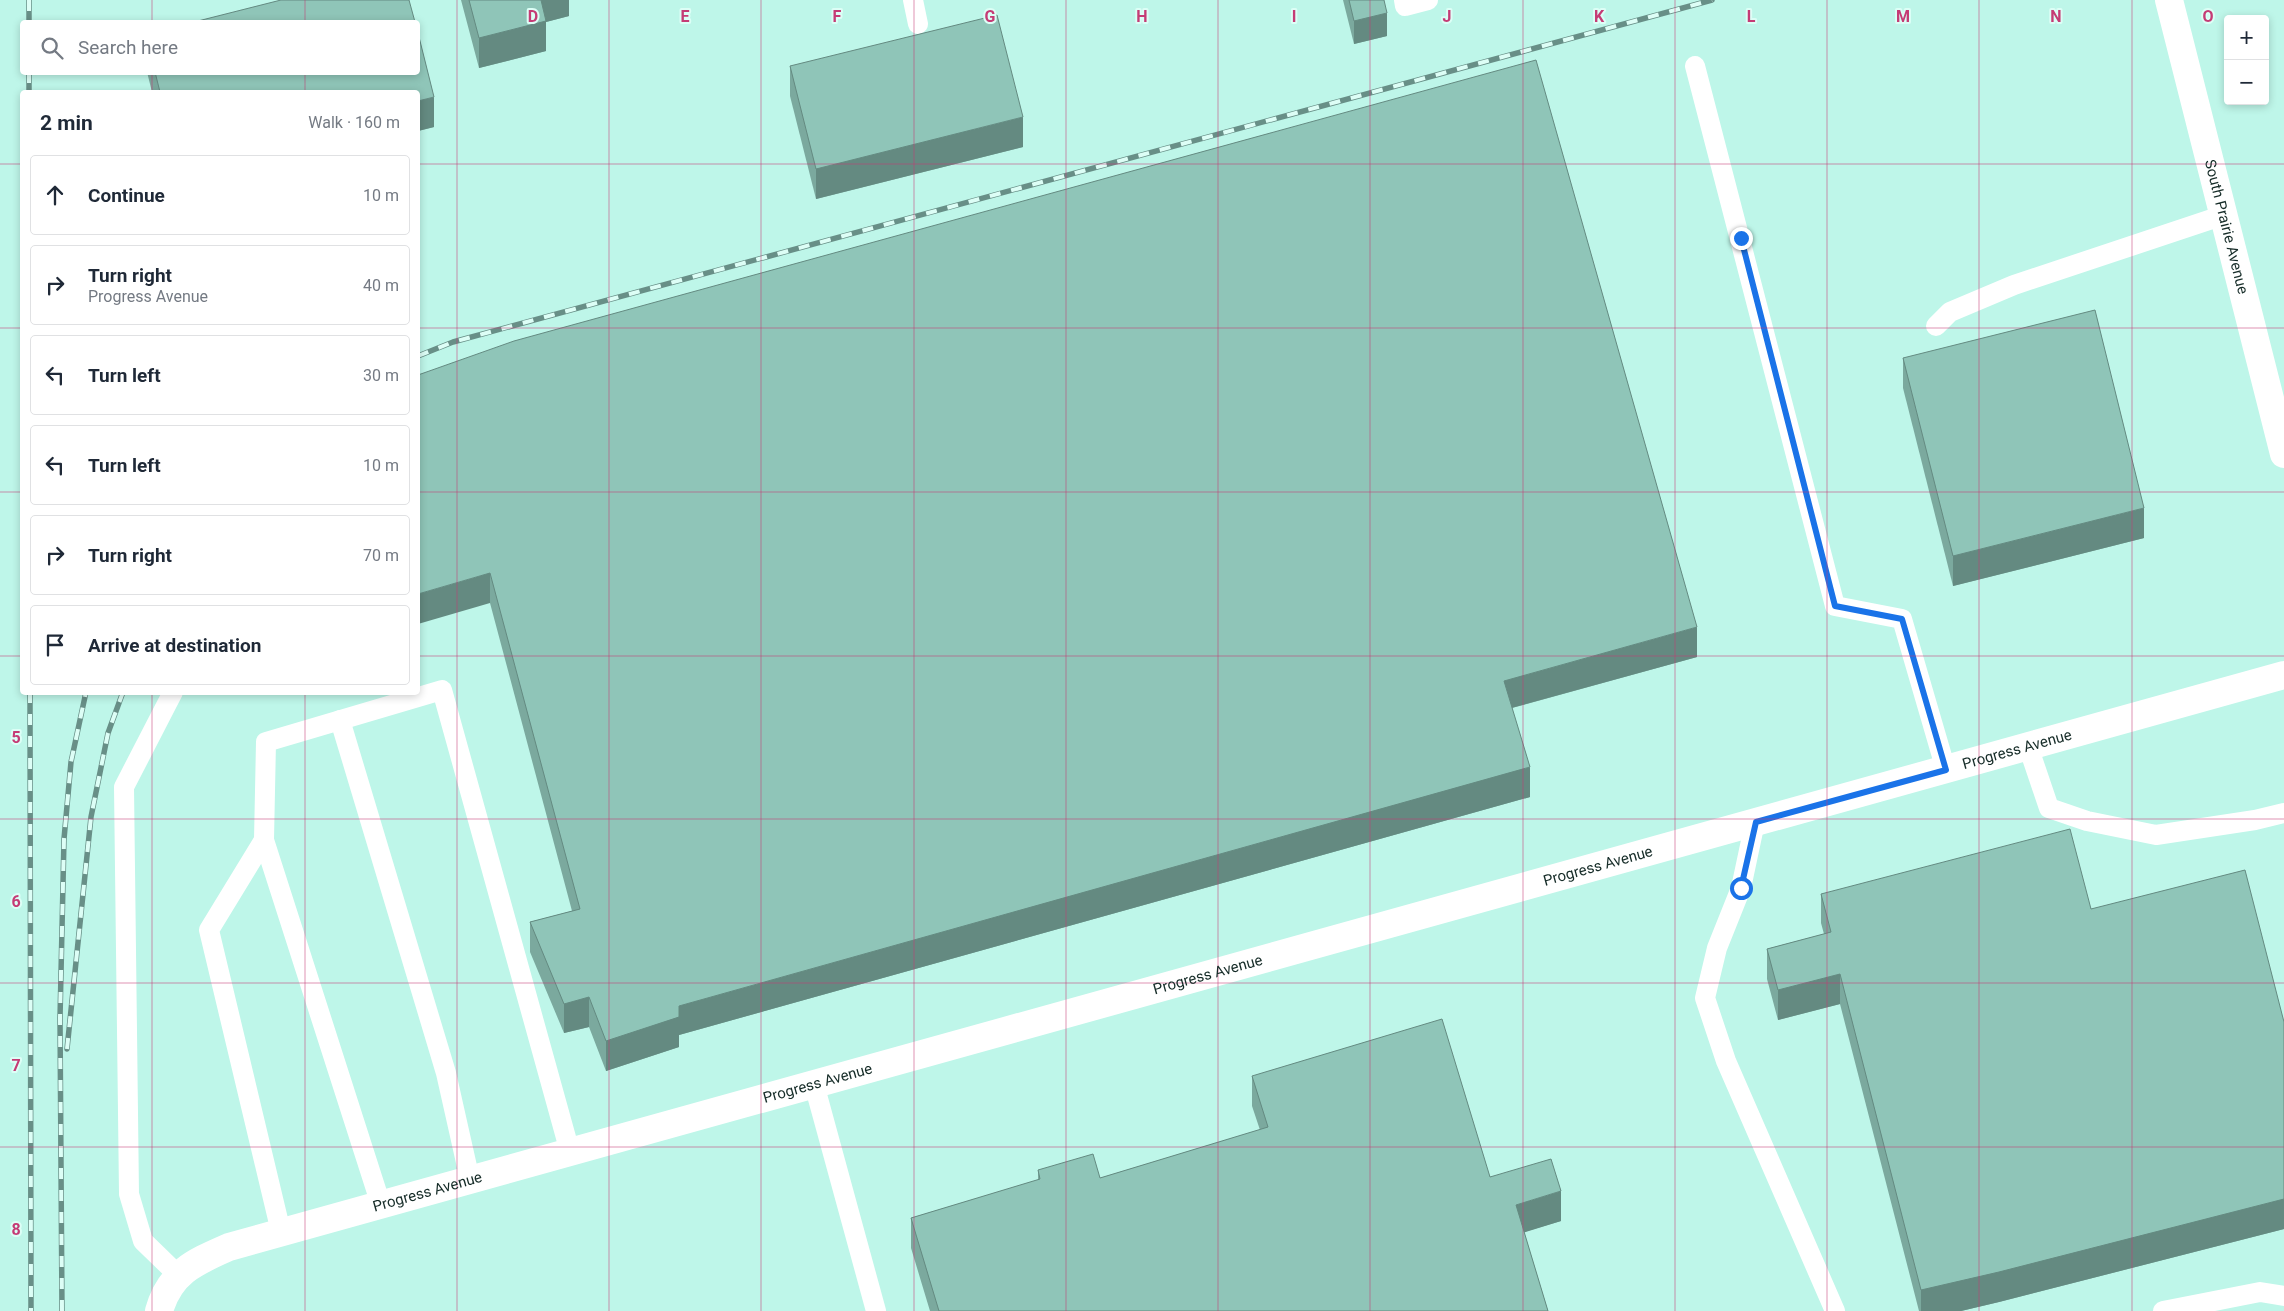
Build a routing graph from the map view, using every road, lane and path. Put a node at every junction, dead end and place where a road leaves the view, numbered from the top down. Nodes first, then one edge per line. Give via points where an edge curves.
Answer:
1 (913, 0) edge
2 (1404, 0) edge
3 (1428, 0) edge
4 (2170, 0) edge
5 (918, 24) dead end
6 (1695, 66) dead end
7 (2224, 216) junction
8 (1936, 326) dead end
9 (2284, 454) edge
10 (2284, 675) edge
11 (171, 695) edge
12 (340, 720) junction
13 (2028, 746) junction
14 (1946, 770) junction
15 (2284, 813) edge
16 (1756, 822) junction
17 (264, 840) junction
18 (814, 1084) junction
19 (570, 1152) junction
20 (470, 1180) junction
21 (380, 1205) junction
22 (281, 1232) junction
23 (178, 1275) junction
24 (2284, 1296) edge
25 (159, 1311) edge
26 (876, 1311) edge
27 (1835, 1311) edge
28 (2163, 1311) edge

1 - 5 lane
2 - 3 lane via 1406,6
4 - 7 street, South Prairie Avenue
6 - 14 lane via 1835,606 1902,619
7 - 8 lane via 2014,285 1950,312
7 - 9 street, South Prairie Avenue
10 - 13 street, Progress Avenue
11 - 23 lane via 124,787 129,1194 143,1241
12 - 17 lane via 266,742
12 - 19 lane via 442,690
12 - 20 lane via 446,1073
13 - 14 street, Progress Avenue
13 - 15 lane via 2049,808 2087,821 2156,835
14 - 16 street, Progress Avenue
16 - 18 street, Progress Avenue
16 - 27 lane via 1741,888 1717,948 1705,998 1726,1061
17 - 21 lane
17 - 22 lane via 209,930
18 - 19 street, Progress Avenue
18 - 26 lane
19 - 20 street, Progress Avenue
20 - 21 street, Progress Avenue
21 - 22 street, Progress Avenue
22 - 23 street, Progress Avenue via 229,1247 193,1263
23 - 25 street, Progress Avenue via 162,1298
24 - 28 lane via 2260,1292

